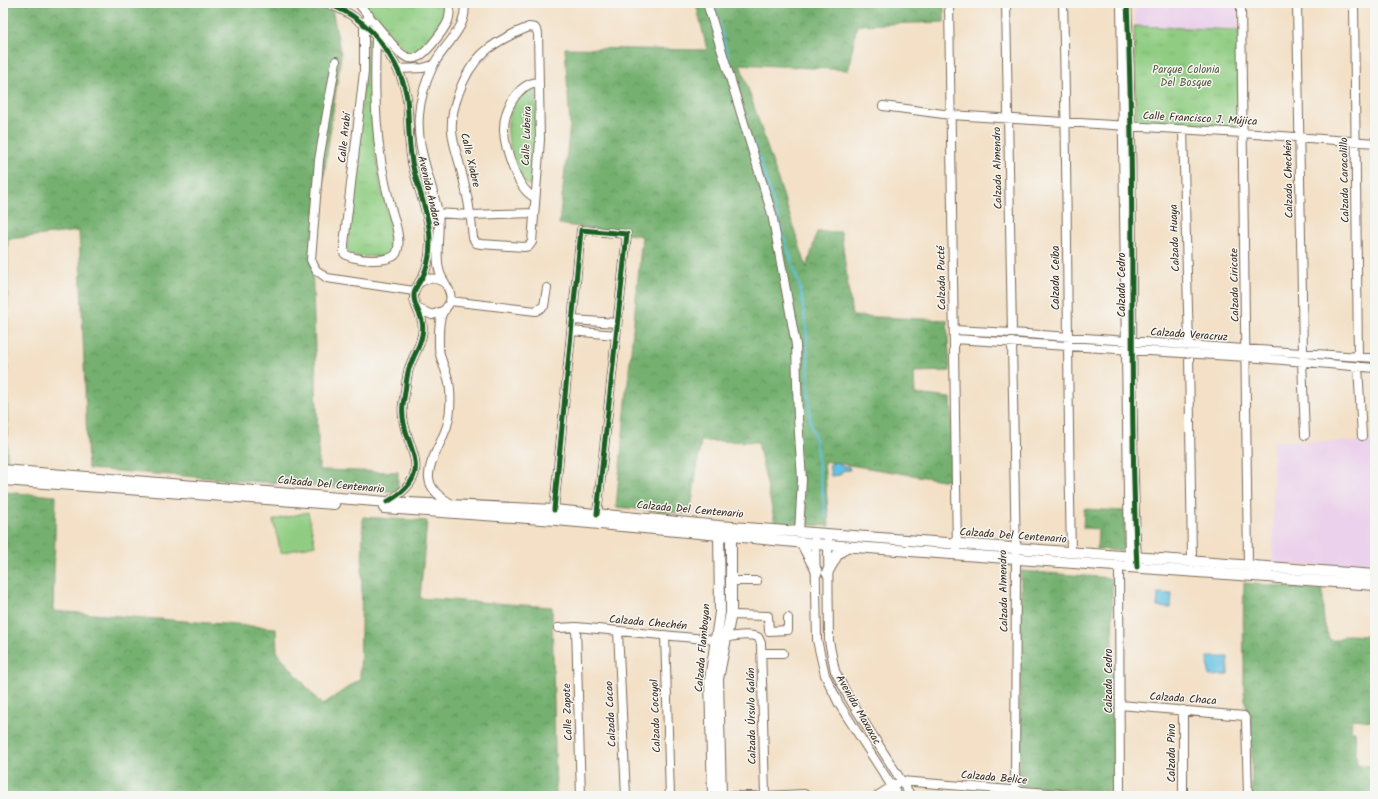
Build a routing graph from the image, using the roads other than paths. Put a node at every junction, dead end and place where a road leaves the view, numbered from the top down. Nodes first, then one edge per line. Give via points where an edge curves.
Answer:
1 (327, 3) edge
2 (358, 3) edge
3 (450, 3) edge
4 (464, 3) edge
5 (707, 3) edge
6 (949, 3) edge
7 (1006, 3) edge
8 (1063, 3) edge
9 (1121, 3) edge
10 (1127, 3) edge
11 (1241, 3) edge
12 (1297, 3) edge
13 (1354, 3) edge
14 (369, 15) junction
15 (364, 25) junction
16 (535, 28) joint
17 (376, 38) junction
18 (336, 61) dead end
19 (433, 65) junction
20 (398, 69) junction
21 (538, 82) junction
22 (883, 106) dead end
23 (951, 115) junction
24 (1008, 119) junction
25 (1066, 122) junction
26 (1123, 126) junction
27 (1132, 126) junction
28 (1183, 129) junction
29 (1242, 133) junction
30 (1299, 137) junction
31 (1356, 142) junction
32 (1375, 143) edge
33 (534, 197) junction
34 (426, 213) junction
35 (438, 213) junction
36 (533, 213) junction
37 (471, 215) junction
38 (476, 243) joint
39 (419, 283) junction
40 (445, 284) junction
41 (546, 288) dead end
42 (414, 291) junction
43 (450, 301) junction
44 (419, 309) junction
45 (445, 310) junction
46 (573, 320) junction
47 (617, 323) junction
48 (954, 330) junction
49 (571, 332) junction
50 (1012, 332) junction
51 (616, 335) junction
52 (954, 339) junction
53 (1067, 341) junction
54 (1012, 342) junction
55 (1129, 345) junction
56 (1189, 345) junction
57 (1189, 354) junction
58 (1247, 354) junction
59 (1358, 357) junction
60 (1303, 358) junction
61 (1375, 358) edge
62 (1358, 366) junction
63 (1375, 368) edge
64 (1306, 435) dead end
65 (1362, 436) dead end
66 (3, 470) edge
67 (3, 480) edge
68 (387, 502) junction
69 (368, 504) junction
70 (455, 505) junction
71 (554, 510) junction
72 (596, 514) junction
73 (719, 530) junction
74 (731, 531) junction
75 (799, 532) junction
76 (828, 534) junction
77 (815, 538) junction
78 (801, 542) junction
79 (828, 545) junction
80 (846, 546) junction
81 (957, 548) junction
82 (1071, 552) junction
83 (1015, 553) junction
84 (1130, 562) junction
85 (1192, 562) junction
86 (1248, 566) junction
87 (817, 572) junction
88 (827, 573) junction
89 (1375, 575) edge
90 (730, 580) junction
91 (758, 581) dead end
92 (1375, 585) edge
93 (730, 615) junction
94 (788, 618) dead end
95 (817, 620) junction
96 (829, 620) junction
97 (558, 628) dead end
98 (576, 628) junction
99 (618, 631) junction
100 (665, 635) junction
101 (728, 637) junction
102 (758, 637) joint
103 (716, 640) junction
104 (762, 653) junction
105 (783, 653) dead end
106 (1120, 705) junction
107 (1183, 710) junction
108 (902, 781) junction
109 (892, 787) junction
110 (1015, 791) junction
111 (581, 796) edge
112 (626, 796) edge
113 (670, 796) edge
114 (713, 796) edge
115 (720, 796) edge
116 (756, 796) edge
117 (765, 796) edge
118 (807, 796) edge
119 (877, 796) edge
120 (898, 796) edge
121 (911, 796) edge
122 (1085, 796) edge
123 (1120, 796) edge
124 (1183, 796) edge
125 (1248, 796) edge

1 - 15 street, Avenida Andara
2 - 14 street
3 - 14 street via 448,21 419,57 413,59 398,51
4 - 19 street, Avenida Andara via 462,24
5 - 75 street via 772,214 796,345 802,480
6 - 23 street, Calzada Pucté
7 - 24 street, Calzada Almendro
8 - 25 street, Calzada Ceiba
9 - 26 street, Calzada Cedro
10 - 27 street, Calzada Cedro
11 - 29 street, Calzada Ciricote
12 - 30 street, Calzada Chechén
13 - 31 street, Calzada Caracolillo
14 - 15 street
15 - 17 street, Avenida Andara
15 - 17 street, Calle Arabí via 364,72 344,253 351,257 387,260 393,258 397,252 398,239 384,183 375,122
16 - 21 street, Calle Lubeira via 538,33
16 - 37 street, Calle Xiabre via 529,27 507,35 496,43 471,65 462,82 455,105 452,130
17 - 20 street, Avenida Andara
18 - 42 street via 320,160 310,260 316,270 327,278
19 - 20 street
19 - 35 street, Avenida Andara via 426,82 419,116 425,167
20 - 34 street, Avenida Andara via 407,98 410,151
21 - 33 street, Calle Lubeira via 540,140
21 - 33 street via 523,88 516,96 506,116 504,131 518,179 527,194
22 - 23 street, Calle Francisco J. Mújica
23 - 24 street, Calle Francisco J. Mújica
23 - 48 street, Calzada Pucté
24 - 25 street, Calle Francisco J. Mújica
24 - 50 street, Calzada Almendro
25 - 26 street, Calle Francisco J. Mújica
25 - 53 street, Calzada Ceiba
26 - 27 street, Calle Francisco J. Mújica
26 - 55 street, Calzada Cedro
27 - 28 street, Calle Francisco J. Mújica
27 - 55 street, Calzada Cedro
28 - 29 street, Calle Francisco J. Mújica
28 - 56 street, Calzada Huaya
29 - 30 street, Calle Francisco J. Mújica
29 - 58 street, Calzada Ciricote
30 - 31 street, Calle Francisco J. Mújica
30 - 60 street, Calzada Chechén
31 - 32 street, Calle Francisco J. Mújica
31 - 59 street, Calzada Caracolillo
33 - 36 street, Calle Lubeira
34 - 35 street
34 - 39 street, Avenida Andara via 430,240 429,256
35 - 37 street
35 - 40 street, Avenida Andara via 440,273
36 - 37 street
36 - 38 street, Calle Lubeira via 532,242 529,246
37 - 38 street, Calle Xiabre via 473,238
39 - 40 street via 432,278
39 - 42 street, Avenida Andara
40 - 43 street, Avenida Andara via 449,290
41 - 43 street via 544,306 536,310
42 - 44 street via 415,303
43 - 45 street
44 - 45 street via 432,315
44 - 68 street via 424,323 422,336 408,371 403,407 415,462 413,479 400,495
45 - 70 street via 439,330 439,349 450,389 450,408 445,431 430,464 429,476 437,494
46 - 47 street
46 - 47 street via 581,230 627,234
46 - 49 street
47 - 51 street
48 - 50 street, Calzada Veracruz
48 - 52 street, Calzada Pucté
49 - 51 street
49 - 71 street
50 - 53 street, Calzada Veracruz
51 - 72 street
52 - 54 street, Calzada Veracruz
52 - 81 street, Calzada Pucté
53 - 54 street, Calzada Veracruz
53 - 55 street, Calzada Veracruz
53 - 82 street, Calzada Ceiba
54 - 83 street, Calzada Almendro
55 - 56 street, Calzada Veracruz
55 - 57 street, Calzada Veracruz
55 - 84 street, Calzada Cedro
56 - 58 street, Calzada Veracruz
57 - 58 street, Calzada Veracruz
57 - 85 street
58 - 60 street, Calzada Veracruz
58 - 86 street, Calzada Ciricote
59 - 60 street, Calzada Veracruz
59 - 61 street, Calzada Veracruz
60 - 62 street, Calzada Veracruz
60 - 64 street, Calzada Chechén
62 - 63 street, Calzada Veracruz
62 - 65 street
66 - 69 main road, Calzada Del Centenario
67 - 69 main road, Calzada Del Centenario
68 - 69 main road, Calzada Del Centenario
68 - 70 main road, Calzada Del Centenario
69 - 73 main road, Calzada Del Centenario via 556,520
70 - 71 main road, Calzada Del Centenario
71 - 72 main road, Calzada Del Centenario
72 - 73 main road, Calzada Del Centenario
73 - 74 main road, Calzada Del Centenario
73 - 103 main road, Calzada Flamboyan via 720,612
74 - 75 main road, Calzada Del Centenario
74 - 78 main road, Calzada Del Centenario
74 - 90 main road, Calzada Flamboyan
75 - 77 main road, Calzada Del Centenario
76 - 77 main road, Calzada Del Centenario
76 - 79 street, Avenida Maxuxac
76 - 81 main road, Calzada Del Centenario
77 - 78 main road, Calzada Del Centenario
77 - 79 main road, Calzada Del Centenario
77 - 87 street, Avenida Maxuxac
78 - 87 main road
79 - 80 main road, Calzada Del Centenario
79 - 88 street, Avenida Maxuxac
80 - 81 main road, Calzada Del Centenario
80 - 88 main road via 837,555
81 - 83 main road, Calzada Del Centenario
82 - 83 main road, Calzada Del Centenario
82 - 84 main road, Calzada Del Centenario
83 - 84 main road, Calzada Del Centenario
83 - 110 street, Calzada Almendro
84 - 85 main road, Calzada Del Centenario
84 - 92 main road, Calzada Del Centenario
84 - 106 street, Calzada Cedro
85 - 86 main road, Calzada Del Centenario
86 - 89 main road, Calzada Del Centenario
87 - 95 street, Avenida Maxuxac
88 - 96 street, Avenida Maxuxac
90 - 91 street
90 - 93 main road, Calzada Flamboyan
93 - 94 street via 768,616 768,631 788,630
93 - 101 main road, Calzada Flamboyan
95 - 96 street
95 - 109 street, Avenida Maxuxac via 820,659 827,680 839,704
96 - 108 street, Avenida Maxuxac via 831,657 842,685
97 - 98 street, Calzada Chechén
98 - 99 street, Calzada Chechén
98 - 111 street, Calle Zapote
99 - 100 street, Calzada Chechén
99 - 112 street, Calzada Cacao
100 - 103 street, Calzada Chechén
100 - 113 street, Calzada Cocoyol
101 - 102 street, Calzada Chechén
101 - 103 street, Calzada Chechén
101 - 115 main road, Calzada Flamboyan via 718,679
102 - 104 street, Calzada Úrsulo Galán via 762,643
103 - 114 main road, Calzada Flamboyan via 710,680
104 - 105 street
104 - 117 street, Calzada Úrsulo Galán
106 - 107 street, Calzada Chaca
106 - 123 street, Calzada Cedro
107 - 124 street, Calzada Pino
107 - 125 street, Calzada Chaca via 1244,716
108 - 109 street
108 - 110 street, Calzada Belice
108 - 121 street, Avenida Maxuxac
109 - 119 street
109 - 120 street, Avenida Maxuxac
110 - 122 street, Calzada Belice
115 - 116 street
117 - 118 street

